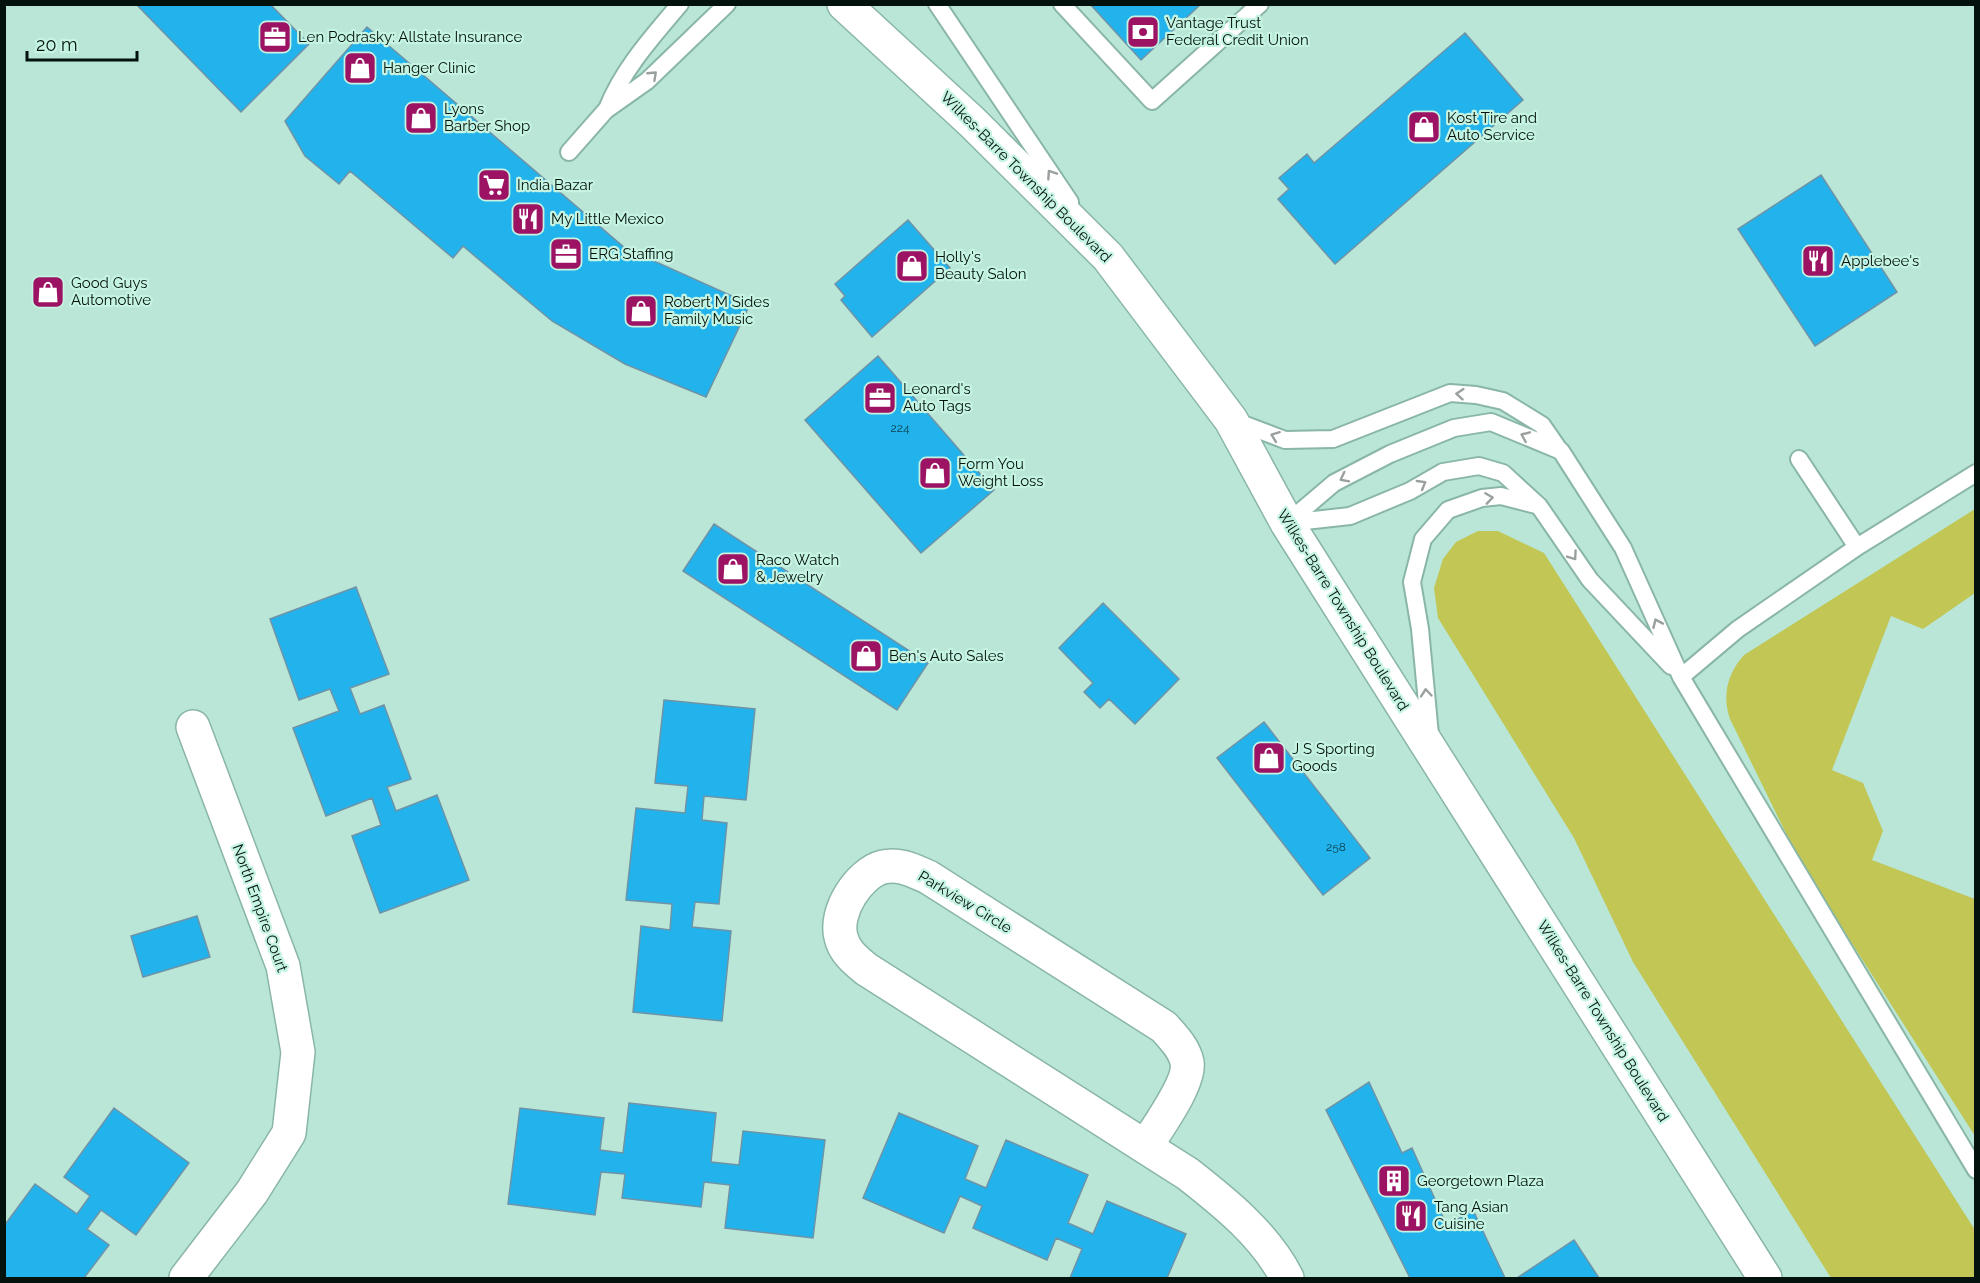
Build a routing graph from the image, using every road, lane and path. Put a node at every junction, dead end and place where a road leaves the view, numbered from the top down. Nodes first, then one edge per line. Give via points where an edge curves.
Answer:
1 (680, 4) edge
2 (727, 4) edge
3 (844, 4) edge
4 (936, 4) edge
5 (1062, 4) edge
6 (1260, 4) edge
7 (606, 110) junction
8 (569, 152) dead end
9 (1108, 257) junction
10 (1231, 420) junction
11 (1561, 451) junction
12 (1799, 459) dead end
13 (1976, 473) edge
14 (1539, 506) junction
15 (1287, 523) junction
16 (1857, 547) junction
17 (1681, 677) junction
18 (193, 727) dead end
19 (1431, 751) junction
20 (1146, 1146) junction
21 (1976, 1170) edge
22 (186, 1278) edge
23 (1287, 1278) edge
24 (1765, 1278) edge

1 - 7 lane via 640,51
7 -> 2 lane via 646,81
3 - 9 street, Wilkes-Barre Township Boulevard via 972,122
9 -> 4 lane
5 - 6 lane via 1152,101
7 - 8 lane
9 - 10 street, Wilkes-Barre Township Boulevard
11 -> 10 lane via 1542,425 1503,401 1467,394 1449,393 1333,439 1286,440
10 - 15 street, Wilkes-Barre Township Boulevard
11 -> 15 lane via 1491,422 1454,428 1389,454 1334,483
17 -> 11 lane via 1623,548
12 - 16 lane
13 - 16 lane
15 -> 14 lane via 1350,516 1410,491 1443,472 1479,466 1503,473
14 -> 17 lane via 1590,580
19 -> 14 lane via 1412,582 1423,539 1448,510 1482,498 1501,496
15 - 19 street, Wilkes-Barre Township Boulevard
16 - 17 lane via 1738,629
17 - 21 lane
18 - 22 street, North Empire Court via 283,966 298,1052 289,1133 252,1191
19 - 24 street, Wilkes-Barre Township Boulevard
20 - 20 street, Parkview Circle via 850,955 840,936 841,913 864,877 884,867 905,867 928,877 1164,1027 1180,1046 1188,1064 1181,1089
20 - 23 street, Parkview Circle via 1227,1204 1257,1235

